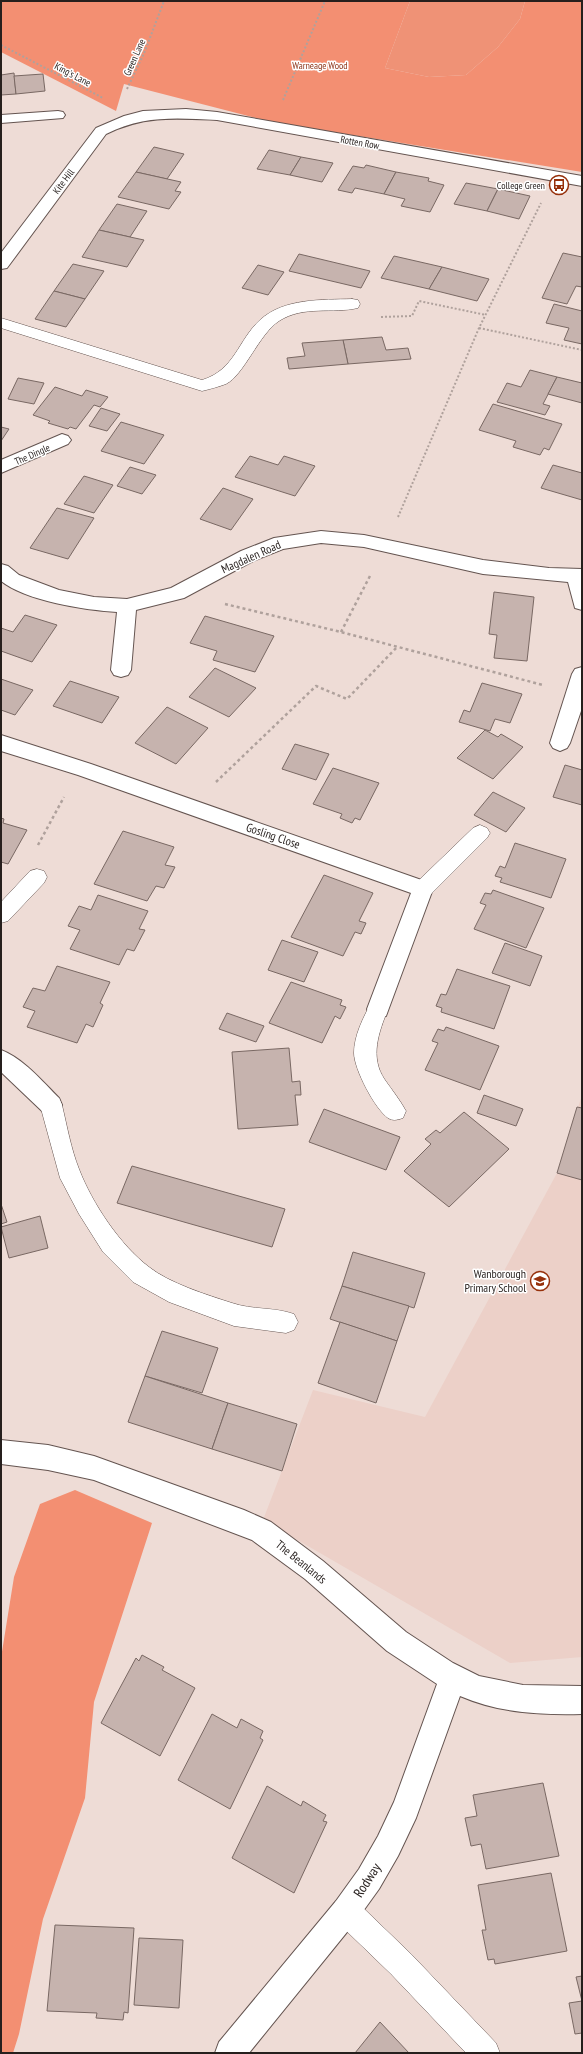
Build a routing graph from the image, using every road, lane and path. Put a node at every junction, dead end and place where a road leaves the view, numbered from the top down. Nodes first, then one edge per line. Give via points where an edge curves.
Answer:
1 (164, 1) edge
2 (325, 1) edge
3 (1, 45) edge
4 (58, 115) dead end
5 (138, 116) junction
6 (1, 120) edge
7 (272, 126) junction
8 (554, 176) junction
9 (582, 181) edge
10 (1, 237) edge
11 (17, 241) junction
12 (1, 264) edge
13 (352, 304) joint
14 (486, 314) junction
15 (1, 323) edge
16 (479, 328) junction
17 (582, 350) edge
18 (62, 440) dead end
19 (1, 467) edge
20 (386, 546) junction
21 (1, 572) edge
22 (579, 577) edge
23 (177, 593) junction
24 (582, 603) edge
25 (127, 606) junction
26 (341, 632) junction
27 (398, 646) junction
28 (121, 670) dead end
29 (582, 674) edge
30 (577, 694) junction
31 (1, 743) edge
32 (560, 743) dead end
33 (84, 769) junction
34 (211, 787) dead end
35 (480, 834) dead end
36 (37, 877) joint
37 (423, 889) junction
38 (1, 915) edge
39 (378, 1009) joint
40 (1, 1060) edge
41 (51, 1105) joint
42 (395, 1111) dead end
43 (286, 1322) dead end
44 (1, 1452) edge
45 (453, 1678) junction
46 (582, 1700) edge
47 (346, 1911) junction
48 (230, 2053) edge
49 (486, 2053) edge

1 - 5 path, Green Lane via 126,92 127,103
2 - 7 path
3 - 5 path, King's Lane
4 - 6 street
5 - 7 street, Rotten Row via 217,116
5 - 11 street, Kite Hill via 115,123 101,131
7 - 8 street, Rotten Row
8 - 9 street, Rotten Row
8 - 14 path
10 - 11 street
11 - 12 street, Kite Hill
13 - 14 path via 368,317 412,316 419,301
13 - 15 lane via 301,308 272,318 229,373 221,380 202,386
14 - 16 path
16 - 17 path
16 - 20 path
18 - 19 street, The Dingle
20 - 22 street, Magdalen Road via 483,567
20 - 23 street, Magdalen Road via 320,537 280,543 247,556
20 - 26 path
21 - 25 street, Magdalen Road via 35,590 59,597 94,604
22 - 24 street
23 - 25 street, Magdalen Road
23 - 26 path
25 - 28 street
26 - 27 path
27 - 30 path
27 - 34 path via 347,699 316,686
29 - 30 street
30 - 32 street
31 - 33 street, Gosling Close
33 - 36 path via 66,792 36,849 34,860
33 - 37 street, Gosling Close
35 - 37 lane
36 - 38 lane
37 - 39 street
39 - 42 lane via 367,1032 364,1055 367,1072
40 - 41 street
41 - 43 lane via 68,1171 111,1245 141,1275 176,1294 234,1315
44 - 45 street, The Beanlands via 59,1459 96,1468 250,1525 301,1560 397,1643
45 - 46 street, The Beanlands via 487,1693 526,1699
45 - 47 street, Rodway via 406,1808 377,1866
47 - 48 street, Rodway
47 - 49 lane

